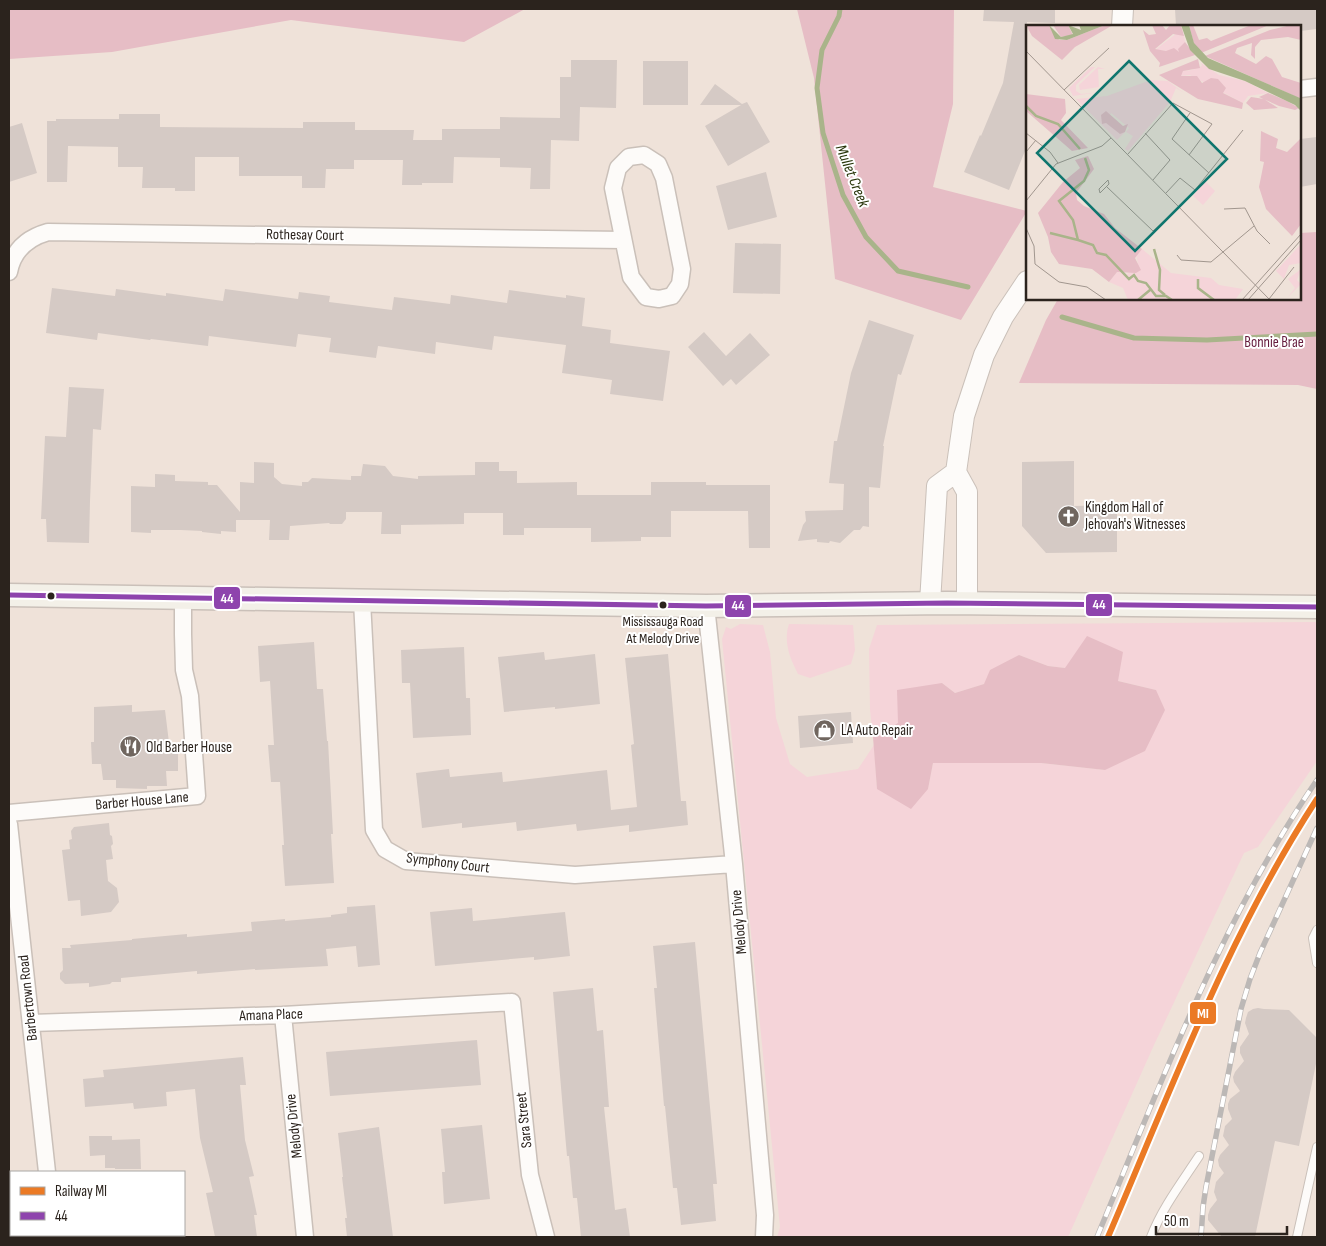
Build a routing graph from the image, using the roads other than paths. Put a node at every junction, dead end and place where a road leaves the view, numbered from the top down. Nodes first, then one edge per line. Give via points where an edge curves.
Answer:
1 (1123, 9) edge
2 (1122, 25) edge
3 (1317, 87) edge
4 (1301, 89) edge
5 (623, 240) junction
6 (9, 272) edge
7 (1026, 283) edge
8 (956, 472) junction
9 (9, 595) edge
10 (183, 598) junction
11 (362, 601) junction
12 (930, 603) junction
13 (967, 603) junction
14 (706, 606) junction
15 (1317, 607) edge
16 (9, 813) edge
17 (9, 824) edge
18 (734, 864) junction
19 (1317, 930) edge
20 (1317, 963) edge
21 (512, 1002) joint
22 (283, 1015) junction
23 (31, 1023) junction
24 (1317, 1147) edge
25 (1199, 1156) dead end
26 (47, 1171) edge
27 (305, 1237) edge
28 (546, 1237) edge
29 (764, 1237) edge
30 (1150, 1237) edge
31 (1297, 1237) edge

1 - 2 street
3 - 4 street
5 - 5 street via 631,277 646,297 672,296 680,284 682,269 664,178 658,164 644,155 629,157 618,168 613,188
5 - 6 street, Rothesay Court via 48,232 24,243 13,257
7 - 8 street via 984,355 964,416
8 - 12 street via 937,486
8 - 13 street via 967,492
9 - 10 main road
10 - 11 main road
10 - 16 street, Barber House Lane via 184,670 190,696 197,796
11 - 14 main road
11 - 18 street, Symphony Court via 374,830 385,849 406,861 575,875
12 - 13 main road
12 - 14 main road
13 - 15 main road
14 - 18 street, Melody Drive
17 - 23 street, Barbertown Road
18 - 29 street, Melody Drive via 765,1215
19 - 20 lane via 1313,938
21 - 22 street, Amana Place
21 - 28 street, Sara Street via 530,1176
22 - 23 street, Amana Place
22 - 27 street, Melody Drive
23 - 26 street, Barbertown Road
24 - 31 lane
25 - 30 lane

